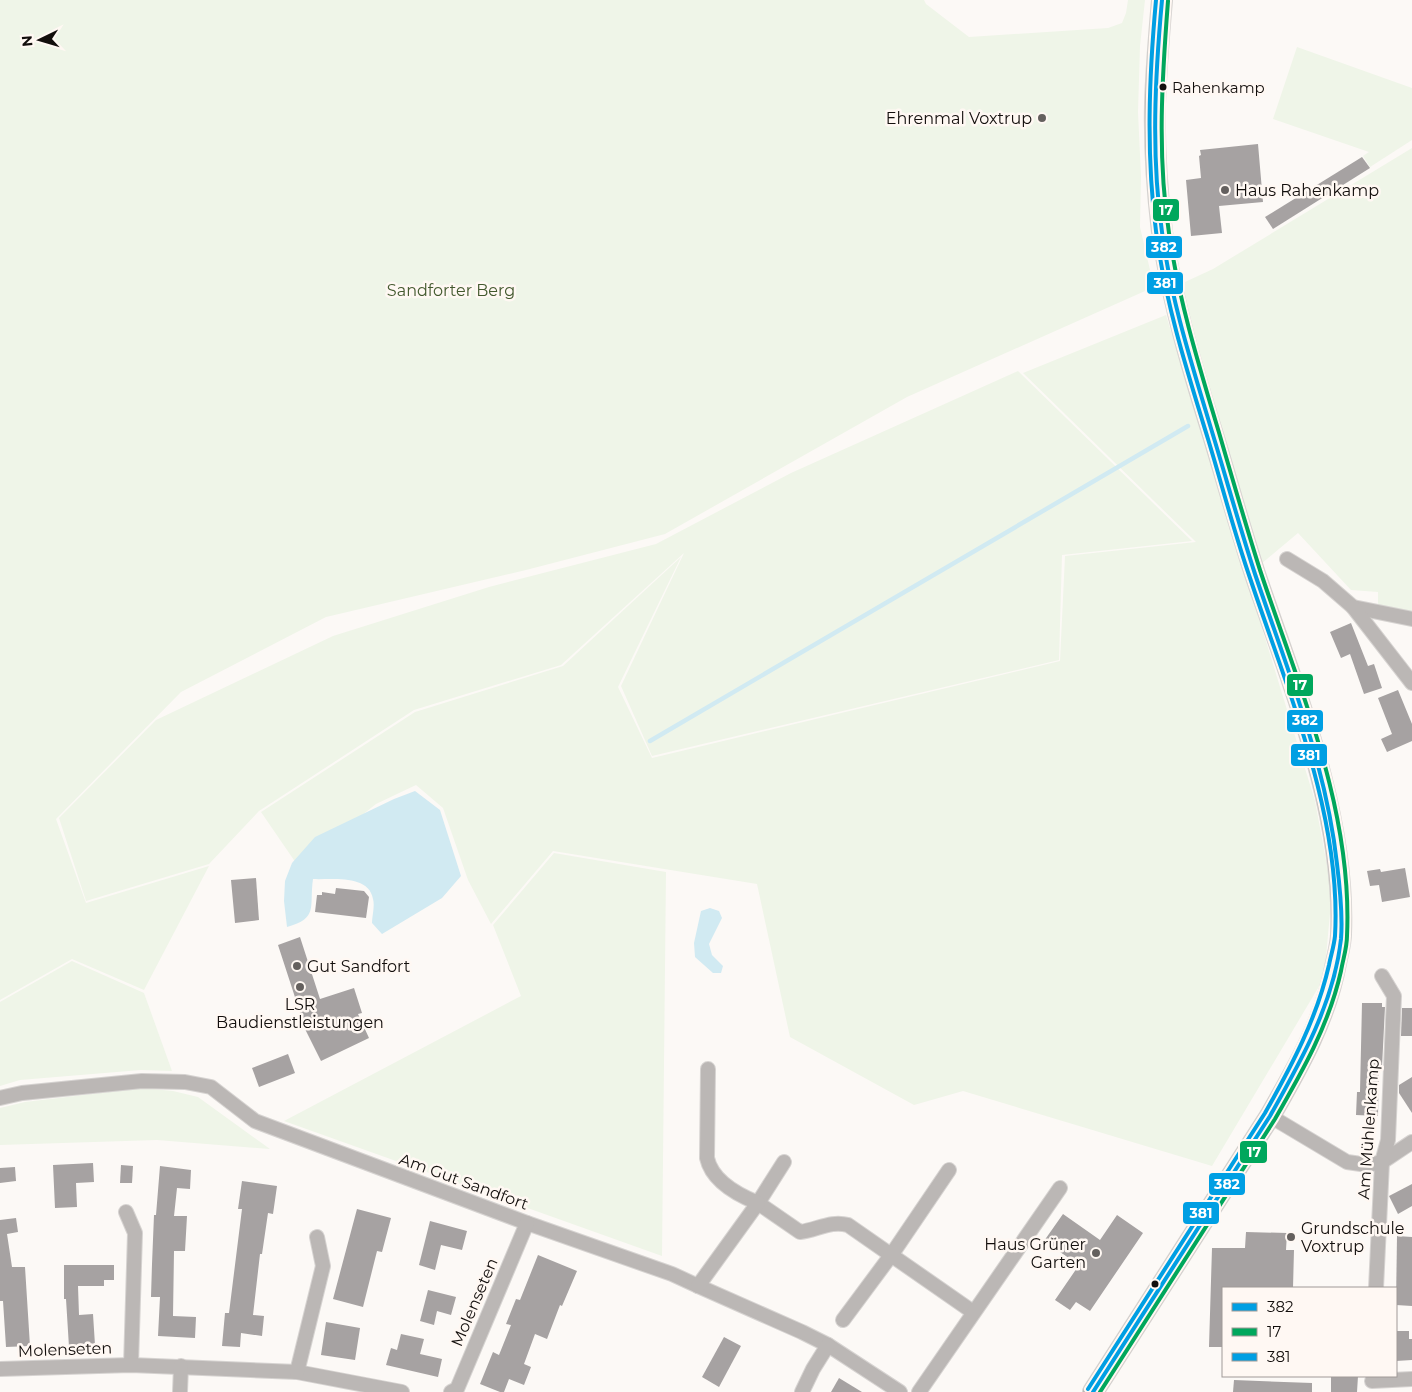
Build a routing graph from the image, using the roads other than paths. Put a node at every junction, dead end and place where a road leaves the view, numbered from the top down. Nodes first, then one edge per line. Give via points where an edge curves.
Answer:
1 (1162, 0) edge
2 (1287, 559) dead end
3 (1353, 607) junction
4 (1412, 619) edge
5 (1412, 683) edge
6 (1382, 976) dead end
7 (708, 1069) dead end
8 (0, 1098) edge
9 (1270, 1116) junction
10 (1412, 1142) edge
11 (784, 1162) dead end
12 (1382, 1162) junction
13 (949, 1170) dead end
14 (1060, 1188) dead end
15 (758, 1203) junction
16 (126, 1212) dead end
17 (526, 1223) junction
18 (317, 1237) dead end
19 (892, 1254) junction
20 (698, 1286) junction
21 (1376, 1287) edge
22 (973, 1312) junction
23 (843, 1320) dead end
24 (828, 1345) junction
25 (130, 1364) junction
26 (181, 1366) junction
27 (0, 1369) edge
28 (296, 1372) junction
29 (1412, 1379) edge
30 (1372, 1383) edge
31 (180, 1392) edge
32 (402, 1392) edge
33 (451, 1392) edge
34 (802, 1392) edge
35 (900, 1392) edge
36 (919, 1392) edge
37 (1093, 1392) edge

1 - 9 street via 1155,137 1162,232 1172,288 1192,366 1254,570 1302,714 1328,807 1341,881 1341,937 1333,982 1318,1026
2 - 3 street via 1323,581
3 - 4 street
3 - 5 street
6 - 12 street, Am Mühlenkamp via 1394,996 1388,1140
7 - 15 street via 709,1168 743,1197
8 - 17 street, Am Gut Sandfort via 142,1081 185,1082 211,1087 255,1121
9 - 12 street via 1347,1162 1368,1165
9 - 37 street
10 - 12 street
11 - 15 street
12 - 21 street, Am Mühlenkamp
13 - 19 street
14 - 22 street
15 - 19 street via 800,1232 838,1222 848,1224
15 - 20 street
16 - 25 street, Molenseten via 135,1233
17 - 20 street, Am Gut Sandfort
17 - 33 street, Molenseten via 457,1389
18 - 28 street via 323,1266
19 - 22 street
19 - 23 street
20 - 24 street, Am Gut Sandfort
22 - 36 street
24 - 34 street
24 - 35 street, Am Gut Sandfort
25 - 26 street, Molenseten
25 - 27 street, Molenseten
26 - 28 street, Molenseten
26 - 31 street
28 - 32 street, Molenseten
29 - 30 street

